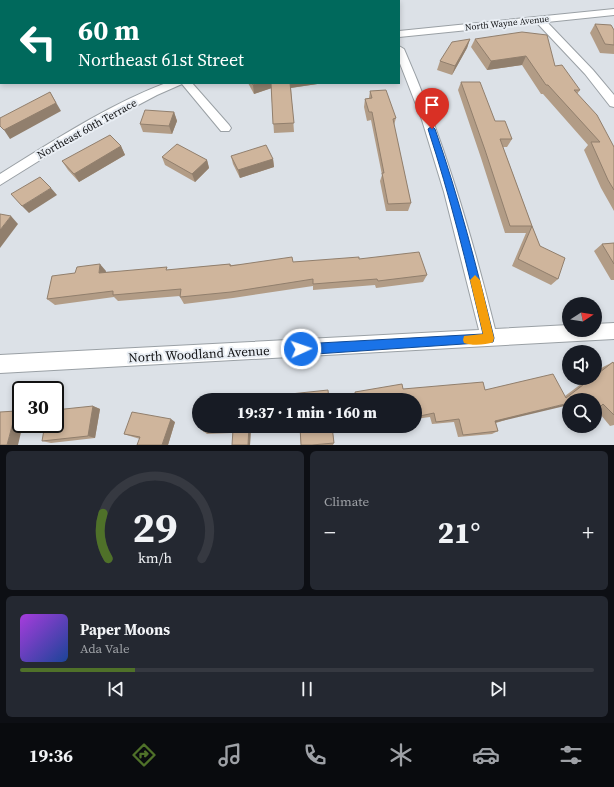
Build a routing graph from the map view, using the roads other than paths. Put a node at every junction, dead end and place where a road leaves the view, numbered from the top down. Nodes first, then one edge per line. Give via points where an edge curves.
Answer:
1 (614, 12) edge
2 (540, 20) junction
3 (400, 34) edge
4 (400, 51) edge
5 (174, 84) edge
6 (187, 84) edge
7 (614, 103) edge
8 (225, 128) dead end
9 (0, 180) edge
10 (614, 331) edge
11 (489, 338) junction
12 (0, 364) edge

1 - 2 street, North Wayne Avenue
2 - 3 street, North Wayne Avenue
2 - 7 street
4 - 11 street via 444,166
5 - 9 street, Northeast 60th Terrace via 153,92 70,136
6 - 8 street
10 - 11 street, North Woodland Avenue
11 - 12 street, North Woodland Avenue

